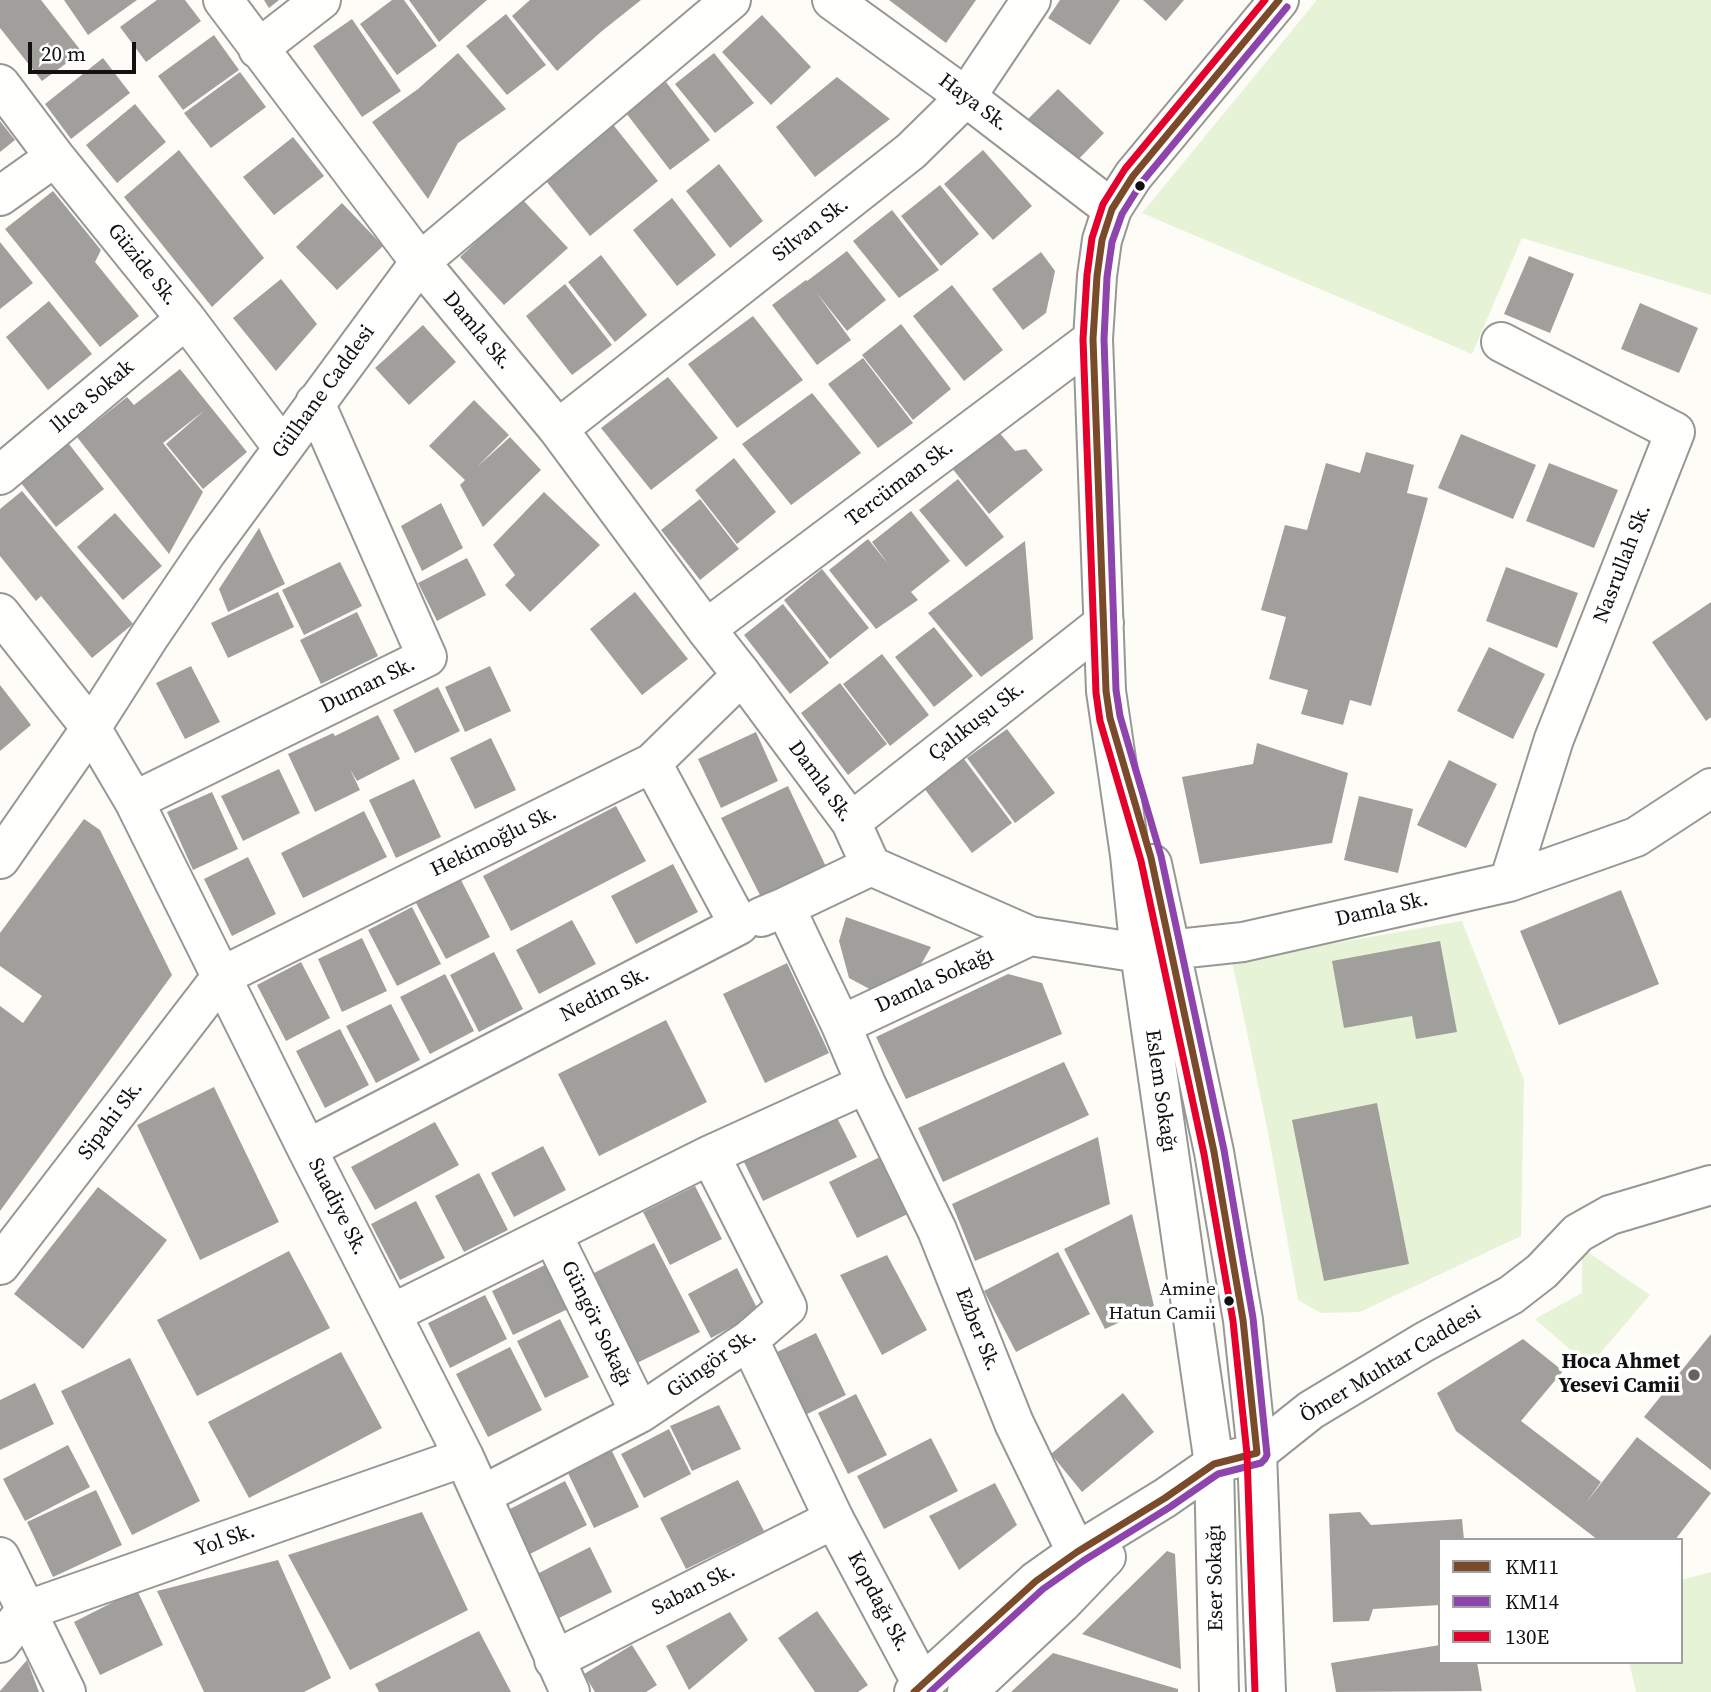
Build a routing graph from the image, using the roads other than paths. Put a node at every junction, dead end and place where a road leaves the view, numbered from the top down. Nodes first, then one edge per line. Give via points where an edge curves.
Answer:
1 (223, 0) edge
2 (321, 0) edge
3 (731, 0) edge
4 (832, 0) edge
5 (1031, 0) edge
6 (1279, 0) edge
7 (258, 49) junction
8 (0, 83) edge
9 (966, 97) junction
10 (55, 157) junction
11 (0, 196) edge
12 (1112, 209) junction
13 (420, 262) junction
14 (186, 319) junction
15 (1093, 340) junction
16 (1501, 342) dead end
17 (315, 403) junction
18 (558, 429) junction
19 (282, 448) junction
20 (0, 475) edge
21 (0, 613) edge
22 (1104, 623) junction
23 (706, 629) junction
24 (742, 675) junction
25 (91, 728) junction
26 (652, 763) junction
27 (1711, 788) edge
28 (134, 801) junction
29 (851, 822) junction
30 (0, 859) edge
31 (871, 866) junction
32 (1509, 882) junction
33 (785, 907) junction
34 (739, 925) junction
35 (1030, 936) junction
36 (1155, 951) junction
37 (222, 976) junction
38 (841, 1025) junction
39 (866, 1084) junction
40 (307, 1149) junction
41 (710, 1155) junction
42 (1711, 1185) edge
43 (552, 1234) junction
44 (0, 1265) edge
45 (391, 1314) junction
46 (749, 1340) junction
47 (640, 1413) junction
48 (1257, 1453) junction
49 (464, 1457) junction
50 (1214, 1464) junction
51 (482, 1495) junction
52 (834, 1519) junction
53 (0, 1557) edge
54 (1082, 1564) junction
55 (25, 1611) junction
56 (0, 1643) edge
57 (562, 1676) edge
58 (918, 1688) edge
59 (66, 1692) edge
60 (967, 1692) edge
61 (1219, 1692) edge
62 (1266, 1692) edge

1 - 7 street, Damla Sk.
2 - 7 street
3 - 13 street, Gülhane Caddesi
4 - 9 street, Haya Sk.
5 - 9 street, Silvan Sk.
6 - 12 street, Eslem Sokağı via 1133,176
7 - 13 street, Damla Sk.
8 - 10 street, Güzide Sk.
9 - 12 street, Haya Sk.
9 - 18 street, Silvan Sk. via 911,151
10 - 11 street
10 - 14 street, Güzide Sk.
12 - 15 street, Eslem Sokağı via 1098,264
13 - 17 street, Gülhane Caddesi
13 - 18 street, Damla Sk.
14 - 19 street, Güzide Sk.
14 - 20 street, llıca Sokak
15 - 22 street, Eslem Sokağı
15 - 23 street, Tercüman Sk.
16 - 32 street, Nasrullah Sk. via 1675,432 1555,739
17 - 19 street, Gülhane Caddesi
17 - 28 street, Duman Sk. via 427,657
18 - 23 street, Damla Sk.
19 - 25 street, Gülhane Caddesi via 163,616
21 - 25 street, Suadiye Sk.
22 - 29 street, Çalıkuşu Sk.
22 - 36 street, Eslem Sokağı via 1110,718 1151,858
23 - 24 street, Damla Sk.
24 - 26 street, Hekimoğlu Sk.
24 - 29 street, Damla Sk.
25 - 28 street, Suadiye Sk.
25 - 30 street, Gülhane Caddesi
26 - 34 street
26 - 37 street, Hekimoğlu Sk.
27 - 32 street, Damla Sk. via 1636,837
28 - 37 street, Suadiye Sk.
29 - 31 street, Damla Sk.
31 - 33 street, Nedim Sk.
31 - 35 street, Damla Sk.
32 - 36 street, Damla Sk. via 1243,942
33 - 34 street, Nedim Sk.
33 - 38 street, Ezber Sk.
34 - 40 street, Nedim Sk.
35 - 36 street, Damla Sk.
35 - 38 street, Damla Sokağı
36 - 48 street, Eslem Sokağı via 1216,1165 1243,1320
36 - 50 street, Eslem Sokağı
37 - 40 street, Suadiye Sk.
37 - 44 street, Sipahi Sk.
38 - 39 street, Ezber Sk.
39 - 41 street
39 - 54 street, Ezber Sk. via 937,1230 1014,1423
40 - 45 street, Suadiye Sk.
41 - 43 street
41 - 46 street, Güngör Sk. via 787,1307
42 - 48 street, Ömer Muhtar Caddesi via 1610,1215 1577,1233 1542,1271 1511,1295 1311,1410
43 - 45 street
43 - 47 street, Güngör Sokağı
45 - 49 street, Suadiye Sk.
46 - 47 street, Güngör Sk.
46 - 52 street, Kopdağı Sk.
47 - 51 street, Güngör Sk.
48 - 50 street, Ömer Muhtar Caddesi
48 - 62 street
49 - 51 street, Suadiye Sk.
49 - 55 street, Yol Sk.
50 - 54 street, Ömer Muhtar Caddesi
50 - 61 street, Eser Sokağı
51 - 57 street, Suadiye Sk.
52 - 57 street, Saban Sk.
52 - 58 street, Kopdağı Sk.
53 - 55 street
54 - 58 street via 1036,1581
54 - 60 street via 1061,1605
55 - 56 street
55 - 59 street

